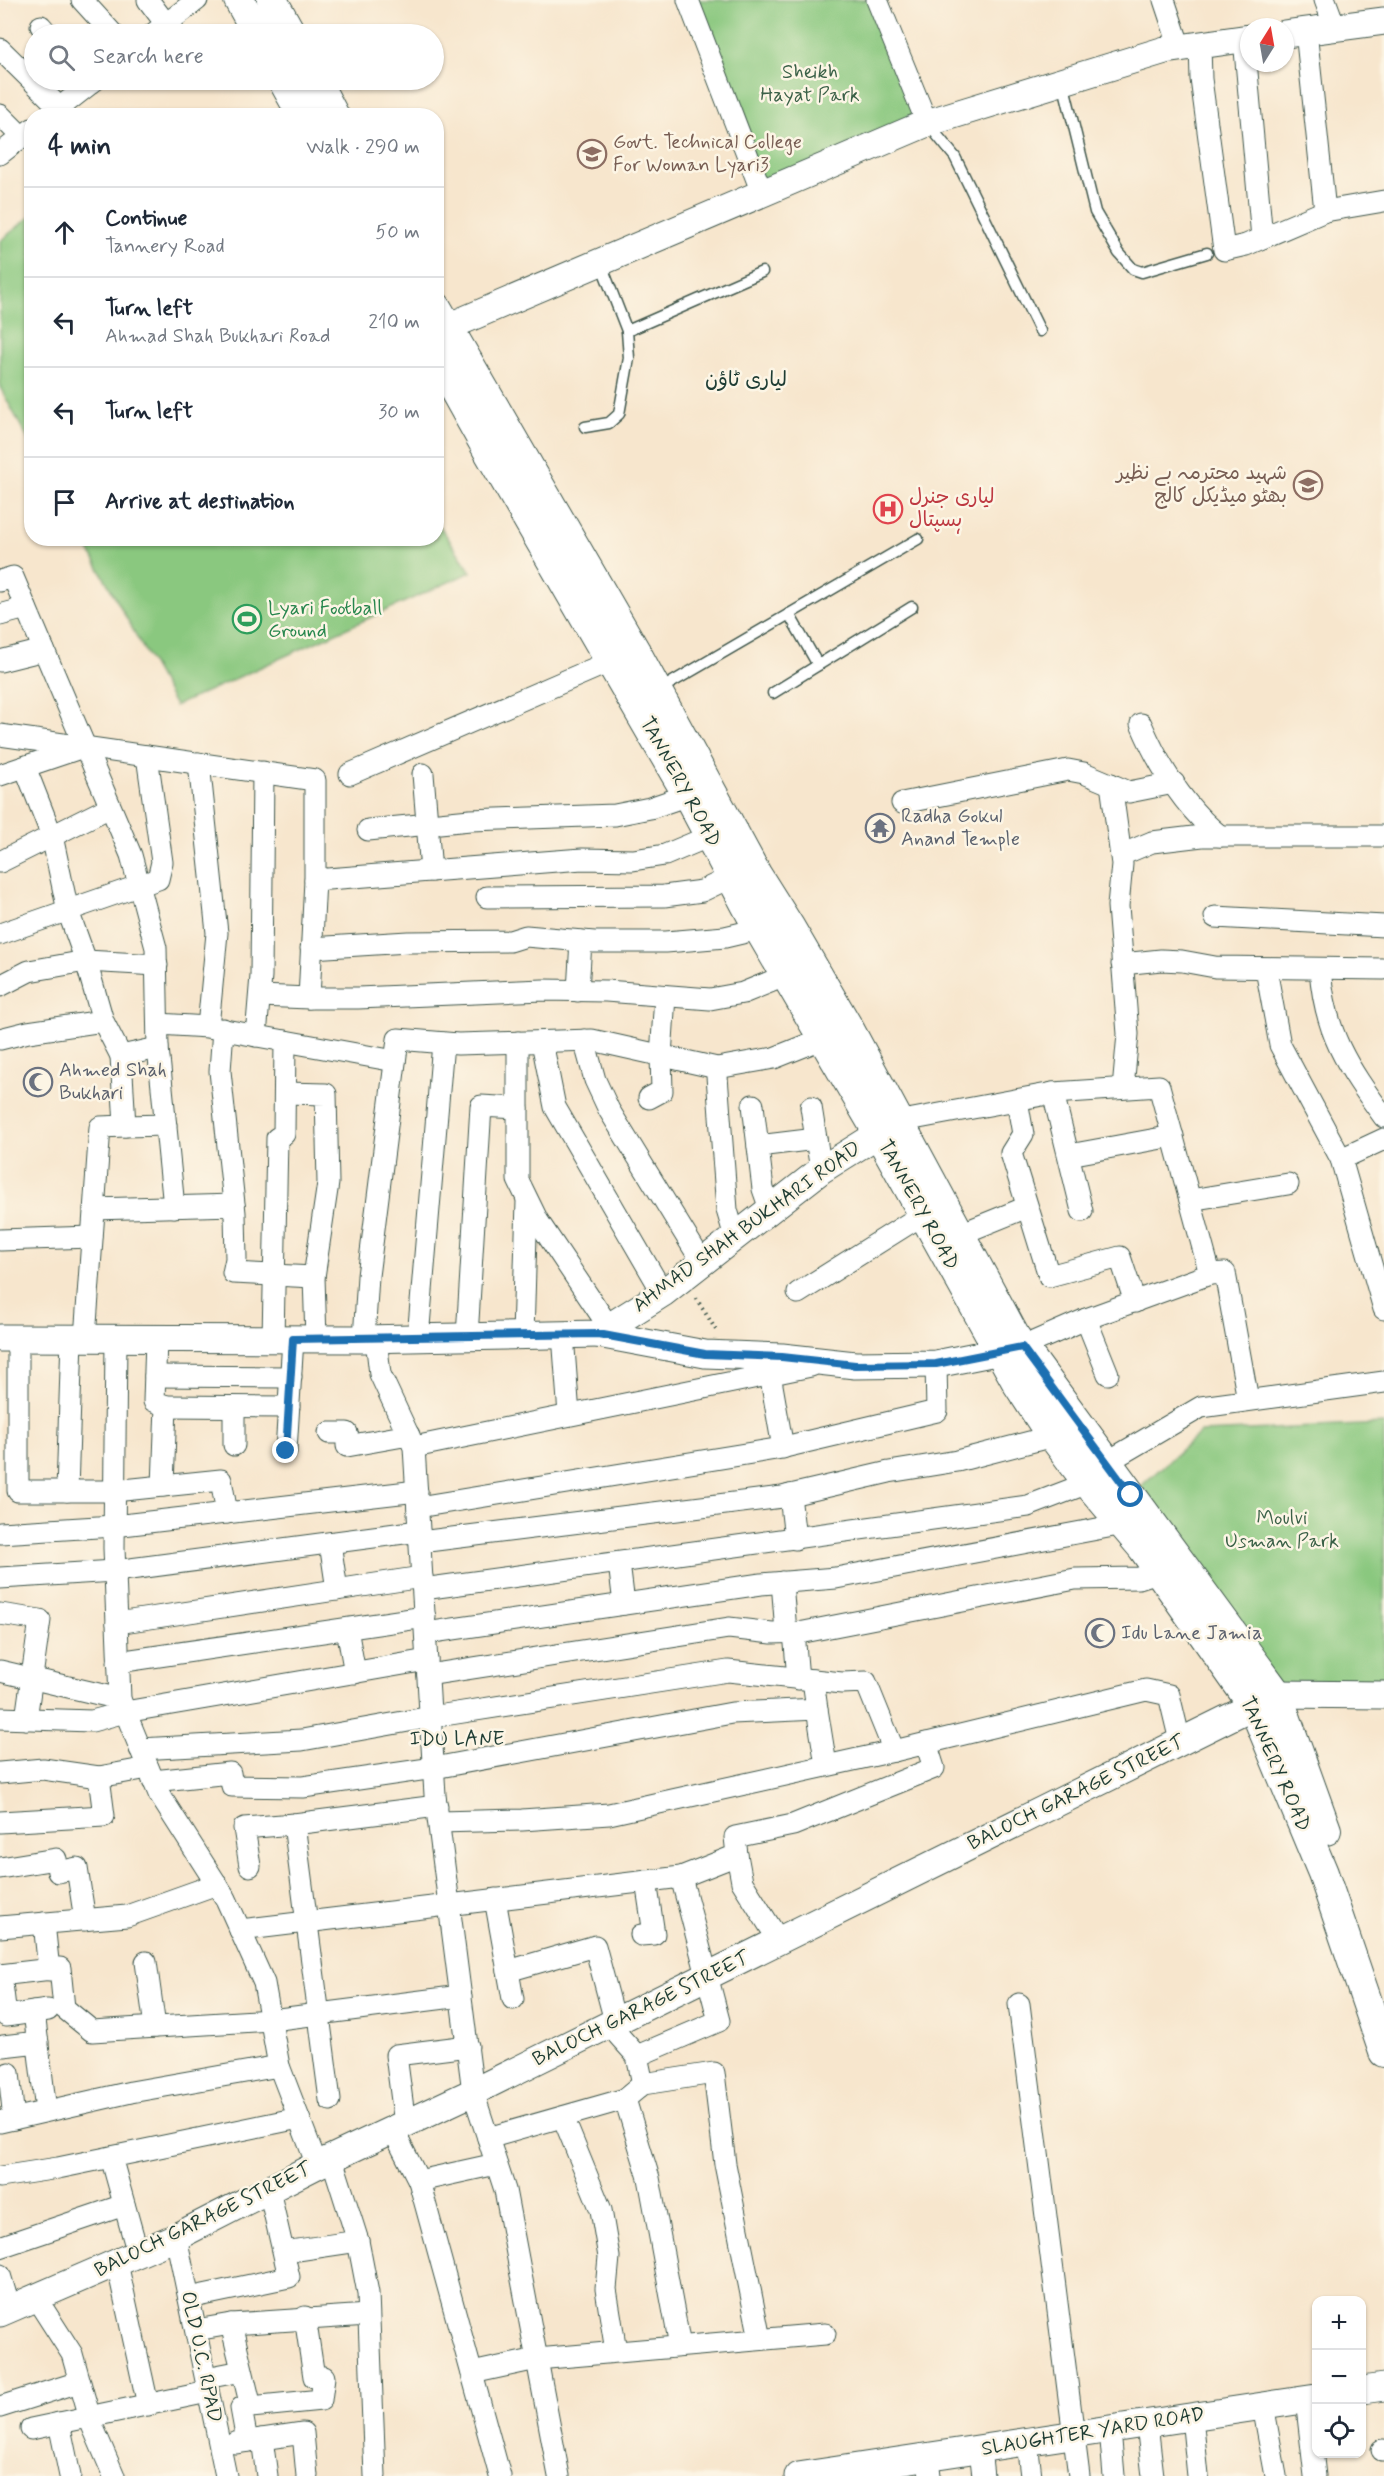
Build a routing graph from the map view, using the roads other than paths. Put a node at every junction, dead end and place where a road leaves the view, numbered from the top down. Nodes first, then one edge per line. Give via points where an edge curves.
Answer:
1 (82, 0) edge
2 (148, 0) edge
3 (197, 0) edge
4 (239, 0) edge
5 (272, 0) edge
6 (688, 0) edge
7 (877, 0) edge
8 (1164, 0) edge
9 (1325, 0) edge
10 (1384, 21) edge
11 (104, 24) edge
12 (157, 24) edge
13 (166, 24) edge
14 (252, 24) edge
15 (285, 24) edge
16 (1335, 27) junction
17 (1296, 32) edge
18 (1240, 40) edge
19 (1190, 46) junction
20 (0, 49) edge
21 (1249, 72) edge
22 (24, 77) edge
23 (1062, 82) junction
24 (36, 90) edge
25 (80, 90) edge
26 (289, 90) edge
27 (320, 90) edge
28 (51, 108) edge
29 (58, 108) edge
30 (299, 108) edge
31 (330, 108) edge
32 (0, 114) edge
33 (927, 123) junction
34 (24, 131) edge
35 (24, 135) edge
36 (0, 154) edge
37 (762, 193) junction
38 (1384, 201) edge
39 (1325, 210) junction
40 (1262, 238) junction
41 (1207, 253) dead end
42 (600, 262) junction
43 (762, 272) dead end
44 (444, 320) edge
45 (444, 329) edge
46 (627, 331) junction
47 (1040, 332) dead end
48 (444, 371) edge
49 (585, 427) dead end
50 (918, 539) dead end
51 (0, 581) edge
52 (912, 607) dead end
53 (26, 608) junction
54 (789, 614) junction
55 (0, 615) edge
56 (44, 650) junction
57 (623, 656) junction
58 (0, 662) edge
59 (818, 665) junction
60 (657, 692) junction
61 (773, 693) dead end
62 (1140, 724) dead end
63 (0, 735) edge
64 (83, 747) junction
65 (147, 756) junction
66 (199, 763) junction
67 (25, 767) junction
68 (263, 772) junction
69 (350, 774) dead end
70 (423, 774) dead end
71 (0, 775) edge
72 (1174, 783) junction
73 (1111, 784) junction
74 (688, 795) junction
75 (902, 803) dead end
76 (110, 807) junction
77 (426, 825) junction
78 (368, 830) dead end
79 (52, 836) junction
80 (710, 836) junction
81 (1220, 836) junction
82 (1384, 836) edge
83 (1121, 855) junction
84 (0, 862) edge
85 (431, 871) junction
86 (733, 876) junction
87 (315, 880) junction
88 (138, 888) junction
89 (487, 897) dead end
90 (68, 911) junction
91 (1215, 917) dead end
92 (1384, 926) edge
93 (759, 928) junction
94 (0, 934) edge
95 (581, 941) junction
96 (311, 948) junction
97 (86, 961) junction
98 (1122, 964) junction
99 (157, 965) junction
100 (1266, 969) junction
101 (1320, 969) junction
102 (1384, 969) edge
103 (787, 975) junction
104 (0, 986) edge
105 (578, 991) junction
106 (260, 996) junction
107 (665, 996) junction
108 (309, 998) junction
109 (103, 1021) junction
110 (159, 1024) junction
111 (215, 1028) junction
112 (256, 1036) junction
113 (824, 1038) junction
114 (0, 1039) edge
115 (584, 1040) junction
116 (285, 1041) junction
117 (518, 1042) junction
118 (542, 1042) junction
119 (443, 1043) junction
120 (158, 1048) junction
121 (121, 1056) junction
122 (661, 1056) junction
123 (395, 1061) junction
124 (717, 1076) dead end
125 (1123, 1088) junction
126 (285, 1093) junction
127 (1053, 1093) junction
128 (649, 1098) dead end
129 (1017, 1100) junction
130 (753, 1105) dead end
131 (811, 1107) dead end
132 (518, 1108) junction
133 (1384, 1118) edge
134 (166, 1125) junction
135 (126, 1126) junction
136 (888, 1127) junction
137 (1173, 1136) junction
138 (816, 1139) junction
139 (1384, 1139) edge
140 (758, 1146) junction
141 (1069, 1155) junction
142 (1341, 1159) junction
143 (821, 1170) junction
144 (1288, 1184) dead end
145 (527, 1197) junction
146 (1190, 1200) junction
147 (234, 1205) junction
148 (174, 1207) junction
149 (1027, 1207) junction
150 (94, 1209) junction
151 (770, 1209) junction
152 (1082, 1211) dead end
153 (922, 1215) junction
154 (958, 1235) junction
155 (92, 1237) junction
156 (735, 1237) junction
157 (0, 1240) edge
158 (1210, 1274) junction
159 (274, 1275) junction
160 (314, 1277) junction
161 (682, 1277) junction
162 (798, 1293) dead end
163 (1135, 1302) junction
164 (1384, 1309) edge
165 (1086, 1319) junction
166 (604, 1330) junction
167 (563, 1335) junction
168 (523, 1336) junction
169 (466, 1337) junction
170 (9, 1338) edge
171 (79, 1338) junction
172 (116, 1338) junction
173 (418, 1338) junction
174 (156, 1339) junction
175 (294, 1339) junction
176 (370, 1339) junction
177 (1011, 1350) junction
178 (828, 1362) junction
179 (936, 1364) junction
180 (770, 1374) junction
181 (1108, 1374) dead end
182 (155, 1376) junction
183 (291, 1377) junction
184 (1384, 1382) edge
185 (1248, 1400) junction
186 (166, 1406) junction
187 (234, 1407) junction
188 (289, 1407) junction
189 (569, 1415) junction
190 (329, 1433) dead end
191 (1053, 1436) junction
192 (412, 1441) junction
193 (234, 1445) dead end
194 (9, 1447) edge
195 (783, 1448) junction
196 (286, 1451) dead end
197 (1097, 1473) junction
198 (163, 1486) junction
199 (68, 1491) junction
200 (114, 1491) junction
201 (790, 1495) junction
202 (418, 1499) junction
203 (227, 1513) junction
204 (1124, 1524) junction
205 (114, 1526) junction
206 (0, 1533) edge
207 (420, 1536) junction
208 (795, 1539) junction
209 (330, 1543) junction
210 (619, 1563) junction
211 (115, 1570) junction
212 (1158, 1572) junction
213 (0, 1578) edge
214 (782, 1582) junction
215 (423, 1583) junction
216 (337, 1590) junction
217 (624, 1604) junction
218 (0, 1614) edge
219 (117, 1623) junction
220 (425, 1625) junction
221 (347, 1629) junction
222 (790, 1632) junction
223 (118, 1662) junction
224 (428, 1668) junction
225 (0, 1671) edge
226 (355, 1673) junction
227 (32, 1679) junction
228 (805, 1680) junction
229 (1384, 1695) edge
230 (1265, 1699) junction
231 (122, 1705) junction
232 (817, 1709) junction
233 (431, 1717) junction
234 (0, 1718) edge
235 (26, 1719) junction
236 (1180, 1742) junction
237 (926, 1743) junction
238 (894, 1751) junction
239 (826, 1765) junction
240 (147, 1766) junction
241 (434, 1768) junction
242 (0, 1773) edge
243 (99, 1777) junction
244 (438, 1814) junction
245 (0, 1822) edge
246 (294, 1824) junction
247 (737, 1855) junction
248 (250, 1866) dead end
249 (0, 1868) edge
250 (681, 1877) junction
251 (646, 1881) junction
252 (216, 1884) junction
253 (495, 1899) junction
254 (449, 1904) junction
255 (85, 1920) junction
256 (307, 1922) junction
257 (44, 1923) junction
258 (0, 1927) edge
259 (240, 1930) junction
260 (641, 1935) dead end
261 (779, 1941) junction
262 (146, 1962) dead end
263 (49, 1970) junction
264 (508, 1971) junction
265 (0, 1975) edge
266 (706, 1977) junction
267 (1384, 1994) edge
268 (461, 1996) junction
269 (513, 1999) dead end
270 (1019, 2004) dead end
271 (64, 2008) junction
272 (34, 2012) junction
273 (319, 2014) junction
274 (271, 2020) junction
275 (616, 2022) junction
276 (154, 2027) junction
277 (38, 2042) junction
278 (3, 2046) dead end
279 (468, 2046) junction
280 (1384, 2052) edge
281 (637, 2056) junction
282 (279, 2066) junction
283 (9, 2073) dead end
284 (643, 2084) junction
285 (473, 2092) junction
286 (626, 2099) junction
287 (330, 2100) dead end
288 (46, 2111) junction
289 (563, 2117) junction
290 (299, 2118) junction
291 (7, 2121) edge
292 (399, 2127) junction
293 (488, 2138) junction
294 (111, 2157) junction
295 (325, 2162) junction
296 (496, 2164) junction
297 (0, 2177) edge
298 (419, 2181) junction
299 (269, 2190) junction
300 (124, 2205) junction
301 (176, 2237) junction
302 (358, 2241) junction
303 (0, 2247) edge
304 (284, 2252) junction
305 (128, 2258) junction
306 (0, 2275) edge
307 (36, 2298) junction
308 (189, 2298) junction
309 (5, 2311) edge
310 (368, 2315) junction
311 (305, 2318) junction
312 (231, 2324) junction
313 (196, 2330) junction
314 (825, 2334) dead end
315 (760, 2339) junction
316 (680, 2346) junction
317 (616, 2351) junction
318 (537, 2359) junction
319 (242, 2371) junction
320 (472, 2373) junction
321 (79, 2382) junction
322 (207, 2385) junction
323 (1384, 2387) edge
324 (1366, 2389) edge
325 (1311, 2398) edge
326 (147, 2405) junction
327 (1263, 2406) junction
328 (0, 2407) edge
329 (251, 2407) junction
330 (89, 2416) junction
331 (1192, 2417) junction
332 (59, 2423) junction
333 (1147, 2424) junction
334 (30, 2429) dead end
335 (1110, 2429) junction
336 (1074, 2435) junction
337 (255, 2440) junction
338 (1027, 2442) junction
339 (220, 2445) junction
340 (980, 2449) junction
341 (929, 2466) edge
342 (864, 2472) edge
343 (70, 2476) edge
344 (114, 2476) edge
345 (226, 2476) edge
346 (267, 2476) edge
347 (307, 2476) edge
348 (375, 2476) edge
349 (500, 2476) edge
350 (560, 2476) edge
351 (798, 2476) edge
352 (983, 2476) edge
353 (1031, 2476) edge
354 (1079, 2476) edge
355 (1114, 2476) edge
356 (1153, 2476) edge
357 (1198, 2476) edge
358 (1276, 2476) edge
359 (1315, 2476) edge

1 - 11 street
2 - 12 street
3 - 13 street
4 - 14 main road
5 - 15 main road
6 - 37 street
7 - 33 street
8 - 19 street
9 - 16 street
10 - 16 street
16 - 17 street
17 - 39 street
18 - 19 street
19 - 23 street
19 - 40 street via 1201,79 1224,250
20 - 22 street
21 - 40 street
23 - 33 street
23 - 41 lane via 1095,212 1133,269 1142,272
24 - 28 street
25 - 29 street
26 - 30 main road
27 - 31 main road
32 - 34 street
33 - 37 street
33 - 47 lane via 955,157
35 - 36 street
37 - 42 street
38 - 39 street
39 - 40 street
42 - 44 street
42 - 46 lane
43 - 46 lane
45 - 57 main road, TANNERY ROAD
46 - 49 lane via 629,358 619,414 609,423
48 - 57 main road, TANNERY ROAD via 489,452
50 - 54 lane
51 - 53 street via 14,577
52 - 59 lane
53 - 55 street
53 - 56 street
54 - 59 lane
54 - 60 lane
56 - 58 street
56 - 64 street
57 - 60 main road, TANNERY ROAD
57 - 69 street
57 - 74 main road, TANNERY ROAD
59 - 61 lane
60 - 136 main road, TANNERY ROAD via 756,874 850,1031
62 - 72 street via 1156,759
63 - 64 street
64 - 65 street
64 - 67 street
64 - 76 street
65 - 66 street
65 - 88 street via 162,862 158,879
66 - 68 street
66 - 111 street via 217,933
67 - 71 street
67 - 79 street
68 - 87 street via 315,780
68 - 106 street
70 - 77 street
72 - 73 street via 1129,792
72 - 81 street via 1200,819
73 - 75 street via 1068,770
73 - 83 street
74 - 77 street via 615,815
74 - 80 main road, TANNERY ROAD
76 - 79 street
76 - 88 street via 130,855
77 - 78 street
77 - 85 street
79 - 84 street
79 - 90 street
80 - 85 street via 665,855 633,860 582,859
80 - 86 main road, TANNERY ROAD
81 - 82 street
81 - 83 street via 1152,842
83 - 98 street via 1118,906
85 - 87 street
86 - 89 street via 702,891 664,896
86 - 93 main road, TANNERY ROAD
87 - 96 street
88 - 90 street
88 - 99 street via 156,948
90 - 94 street
90 - 97 street
91 - 92 street
93 - 95 street via 725,937 666,942
93 - 103 main road, TANNERY ROAD
95 - 96 street via 526,936 510,941
95 - 105 street
96 - 108 street
97 - 99 street
97 - 104 street via 29,971
97 - 109 street
98 - 100 street via 1161,960
98 - 125 street via 1128,1034
99 - 110 street
100 - 101 street
100 - 142 street via 1280,1045
101 - 102 street
101 - 133 street via 1330,1028 1353,1075
103 - 107 street via 743,993 710,999
103 - 113 main road, TANNERY ROAD
105 - 107 street
105 - 108 street
106 - 108 street
106 - 112 street
107 - 122 street
109 - 114 street
109 - 121 street
110 - 111 street
110 - 120 street
111 - 112 street
111 - 147 street
112 - 116 street
113 - 122 street via 774,1058 717,1068
113 - 136 main road, TANNERY ROAD
115 - 118 street
115 - 122 street
115 - 161 street via 595,1080
116 - 123 street
116 - 126 street
117 - 118 street
117 - 119 street
117 - 132 street
118 - 161 street via 555,1107
119 - 123 street via 398,1040
119 - 173 street
120 - 121 street
120 - 134 street
121 - 135 street
122 - 128 street via 662,1091
123 - 176 street via 368,1276
124 - 156 street via 728,1210
125 - 127 street
125 - 137 street via 1159,1086
126 - 159 street via 284,1134 277,1138
126 - 160 street via 326,1094 328,1183
127 - 129 street
127 - 141 street
129 - 136 street
129 - 149 street via 1023,1134 1011,1153
130 - 140 street
131 - 138 street
132 - 145 street via 518,1180
132 - 169 street via 481,1106
134 - 135 street
134 - 148 street
135 - 150 street via 100,1127
136 - 143 street, AHMAD SHAH BUKHARI ROAD
136 - 153 main road, TANNERY ROAD
136 - 154 main road, TANNERY ROAD
137 - 141 street
137 - 146 street
138 - 140 street
138 - 143 street
139 - 142 street
140 - 151 street via 763,1189
141 - 152 street
142 - 164 street
143 - 151 street, AHMAD SHAH BUKHARI ROAD
144 - 146 street
145 - 166 street via 537,1221
145 - 168 street
146 - 158 street
147 - 148 street
147 - 159 street via 233,1273
148 - 150 street
149 - 154 street
149 - 163 street via 1049,1276 1120,1257
150 - 155 street
151 - 156 street, AHMAD SHAH BUKHARI ROAD
153 - 162 street
153 - 177 main road, TANNERY ROAD
154 - 177 main road, TANNERY ROAD
155 - 157 street
155 - 171 street
156 - 161 street, AHMAD SHAH BUKHARI ROAD
158 - 163 street
158 - 185 street via 1225,1272
159 - 160 street
159 - 175 street
160 - 175 street
161 - 166 street, AHMAD SHAH BUKHARI ROAD
163 - 165 street
165 - 177 street
165 - 181 street
166 - 167 street, AHMAD SHAH BUKHARI ROAD
166 - 178 street, AHMAD SHAH BUKHARI ROAD via 705,1354
167 - 168 street, AHMAD SHAH BUKHARI ROAD
167 - 189 street
168 - 169 street, AHMAD SHAH BUKHARI ROAD
169 - 173 street, AHMAD SHAH BUKHARI ROAD
170 - 171 street, AHMAD SHAH BUKHARI ROAD
170 - 194 street
171 - 172 street, AHMAD SHAH BUKHARI ROAD
171 - 199 street
172 - 174 street, AHMAD SHAH BUKHARI ROAD
172 - 200 street
173 - 176 street, AHMAD SHAH BUKHARI ROAD
174 - 175 street, AHMAD SHAH BUKHARI ROAD
174 - 182 street
175 - 176 street, AHMAD SHAH BUKHARI ROAD
175 - 183 street
176 - 192 street via 380,1374
177 - 179 street, AHMAD SHAH BUKHARI ROAD
177 - 191 main road, TANNERY ROAD
177 - 197 main road, TANNERY ROAD
178 - 179 street, AHMAD SHAH BUKHARI ROAD
178 - 180 street
179 - 195 street via 937,1412
180 - 189 street
180 - 195 street
182 - 183 street
182 - 186 street via 154,1401
183 - 188 street
184 - 185 street
185 - 197 street via 1201,1407
186 - 187 street
186 - 198 street
187 - 188 street
187 - 193 street
188 - 196 street
189 - 192 street
190 - 192 street via 346,1432 347,1446
191 - 197 main road, TANNERY ROAD
191 - 201 street via 957,1461
192 - 202 street
194 - 199 street via 18,1491
195 - 202 street
197 - 204 main road, TANNERY ROAD
197 - 208 street via 1028,1506
197 - 230 main road, TANNERY ROAD
198 - 200 street
198 - 203 street via 221,1480
199 - 200 street
200 - 205 street
201 - 207 street
201 - 208 street
202 - 203 street
202 - 207 street
203 - 205 street
204 - 212 main road, TANNERY ROAD
204 - 214 street via 836,1578
205 - 206 street
205 - 211 street
207 - 209 street
207 - 215 street
208 - 210 street
209 - 211 street
209 - 216 street
210 - 215 street
210 - 217 street
211 - 213 street
211 - 219 street
212 - 222 street via 1139,1578 1075,1579
212 - 230 main road, TANNERY ROAD
214 - 217 street
214 - 222 street
215 - 216 street
215 - 220 street
216 - 219 street
217 - 220 street
218 - 227 street via 40,1620
219 - 223 street
220 - 221 street
220 - 224 street
221 - 223 street
221 - 226 street
222 - 224 street via 729,1628
222 - 228 street
223 - 231 street
224 - 226 street
224 - 233 street
225 - 227 street
226 - 231 street
227 - 231 street
227 - 235 street
228 - 232 street
228 - 233 street via 728,1671
228 - 238 street via 867,1682
229 - 230 street
230 - 236 street, BALOCH GARAGE STREET
230 - 267 main road, TANNERY ROAD
230 - 280 main road, TANNERY ROAD
231 - 235 street via 92,1720
231 - 240 street
232 - 239 street
232 - 241 street via 732,1713
233 - 240 street
233 - 241 street
234 - 235 street
236 - 237 street via 1169,1695 1146,1690
236 - 261 street, BALOCH GARAGE STREET
237 - 238 street
237 - 247 street via 934,1768 793,1826 735,1837
238 - 239 street
239 - 244 street via 609,1814 522,1820
240 - 241 street via 230,1773 232,1786 303,1787
240 - 243 street
240 - 252 street via 159,1794
241 - 244 street
242 - 243 street via 43,1769
243 - 245 street via 104,1816
244 - 246 street
244 - 254 street
246 - 248 street via 244,1828
246 - 256 street
247 - 250 street
247 - 261 street via 742,1882
249 - 255 street via 56,1858 58,1872 77,1868
250 - 251 street
250 - 266 street
251 - 253 street
251 - 260 street via 654,1934
252 - 255 street via 127,1916
252 - 259 street
253 - 254 street
253 - 264 street
254 - 256 street
254 - 268 street
255 - 257 street
256 - 259 street
256 - 273 street
257 - 258 street
257 - 263 street
259 - 274 street via 264,1983
261 - 266 street, BALOCH GARAGE STREET
262 - 276 street
263 - 265 street
263 - 271 street via 60,1968
264 - 269 street
264 - 275 street via 595,1946
265 - 272 street via 6,2016
266 - 275 street, BALOCH GARAGE STREET
266 - 281 street via 719,2021
268 - 273 street
268 - 279 street
270 - 336 street
271 - 272 street
271 - 276 street via 93,2031
272 - 277 street
273 - 274 street
273 - 287 street
274 - 276 street
274 - 282 street
275 - 281 street via 619,2036
275 - 285 street, BALOCH GARAGE STREET
277 - 278 street
277 - 288 street
279 - 285 street
279 - 292 street via 396,2055
281 - 284 street
282 - 288 street
282 - 290 street
283 - 291 street
284 - 286 street
284 - 315 street via 714,2073 725,2164
285 - 292 street, BALOCH GARAGE STREET
285 - 293 street
286 - 289 street
286 - 316 street via 649,2178
288 - 291 street
289 - 293 street
289 - 317 street via 601,2210 609,2257 606,2289
290 - 294 street
290 - 295 street
292 - 295 street, BALOCH GARAGE STREET
292 - 298 street
293 - 296 street
294 - 297 street
294 - 300 street
295 - 299 street, BALOCH GARAGE STREET
295 - 302 street
296 - 298 street
296 - 318 street via 505,2190
298 - 320 street
299 - 301 street, BALOCH GARAGE STREET
299 - 304 street
300 - 303 street
300 - 305 street
301 - 305 street, BALOCH GARAGE STREET
301 - 308 street, OLD U.C. RPAD
302 - 304 street
302 - 310 street
304 - 308 street via 290,2277
305 - 307 street, BALOCH GARAGE STREET
305 - 326 street
306 - 309 street
307 - 309 street, BALOCH GARAGE STREET
307 - 321 street via 72,2354
308 - 313 street, OLD U.C. RPAD
310 - 311 street
310 - 348 street
311 - 312 street
311 - 329 street via 314,2377 324,2377 321,2400
312 - 313 street
312 - 319 street
313 - 322 street, OLD U.C. RPAD
314 - 315 street
315 - 316 street
316 - 317 street
317 - 318 street
318 - 320 street
318 - 350 street
319 - 322 street
319 - 329 street
320 - 349 street
321 - 328 street
321 - 330 street
322 - 326 street
322 - 339 street, OLD U.C. RPAD
323 - 324 street
325 - 327 street, SLAUGHTER YARD ROAD
325 - 359 street
326 - 330 street
327 - 331 street, SLAUGHTER YARD ROAD
327 - 358 street
329 - 337 street via 241,2408
330 - 332 street
330 - 344 street
331 - 333 street, SLAUGHTER YARD ROAD
331 - 357 street
332 - 334 street
332 - 343 street
333 - 335 street, SLAUGHTER YARD ROAD
333 - 356 street
335 - 336 street, SLAUGHTER YARD ROAD
335 - 355 street
336 - 338 street, SLAUGHTER YARD ROAD
336 - 354 street
337 - 339 street
337 - 346 street
337 - 347 street via 303,2433
338 - 340 street, SLAUGHTER YARD ROAD
338 - 353 street
339 - 345 street, OLD U.C. RPAD
340 - 341 street, SLAUGHTER YARD ROAD
340 - 352 street
341 - 342 street, SLAUGHTER YARD ROAD
342 - 351 street, SLAUGHTER YARD ROAD

